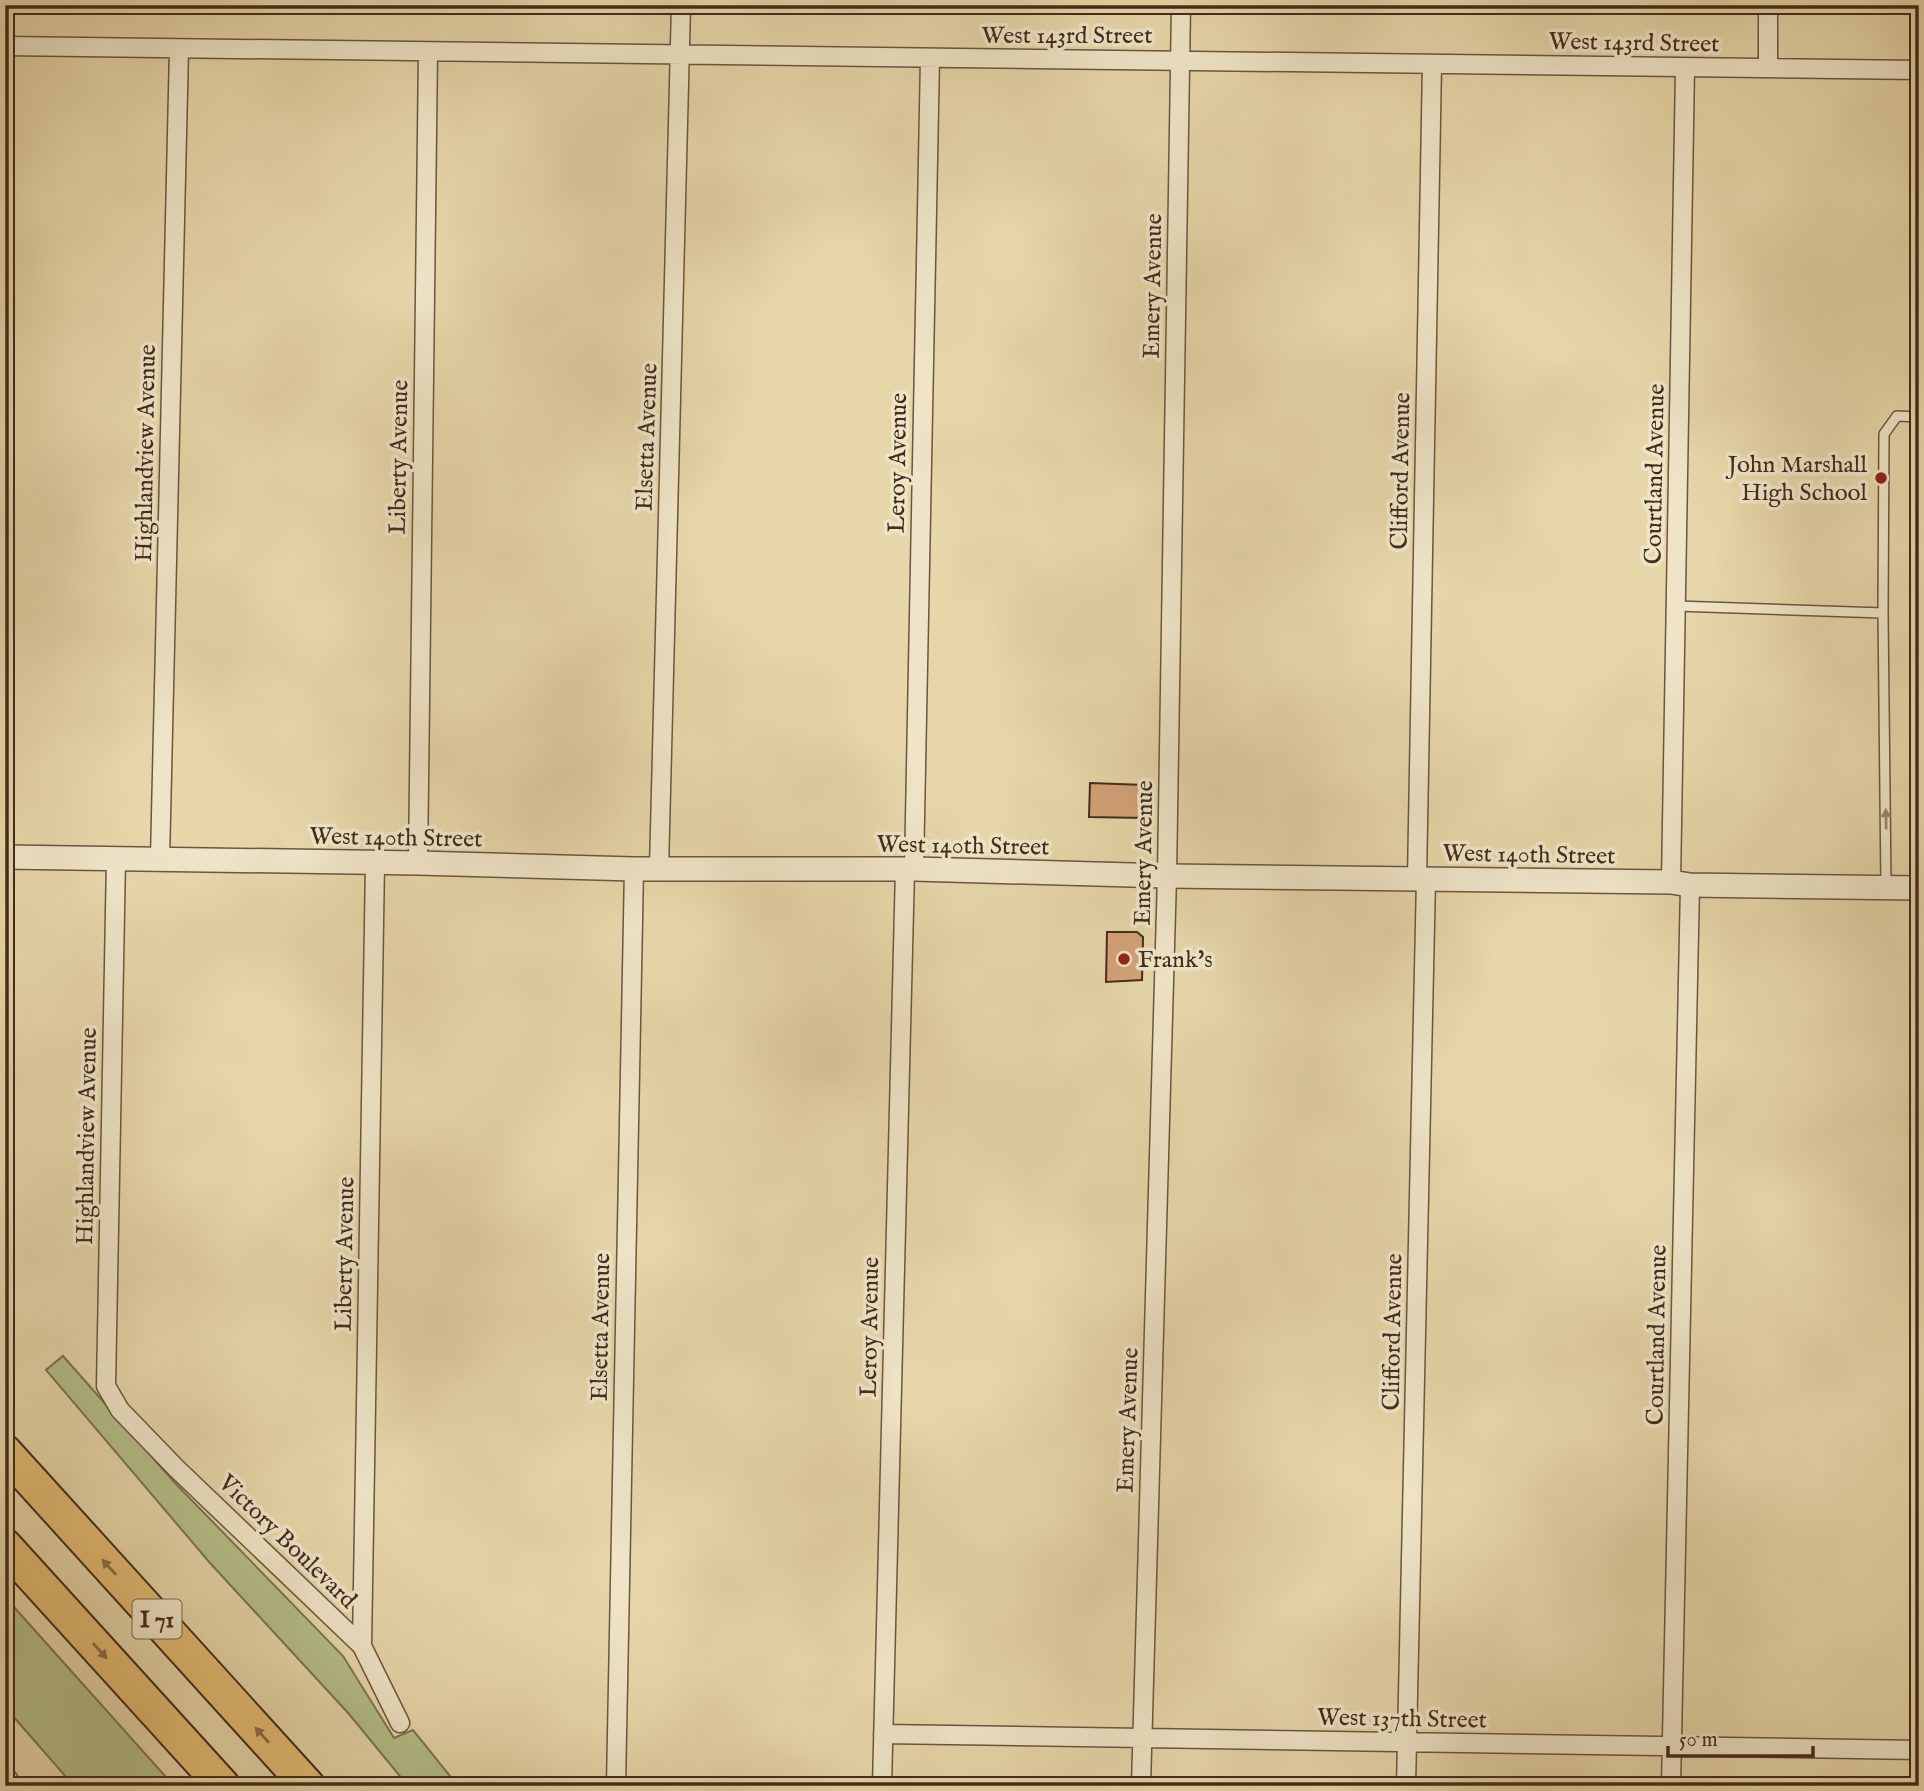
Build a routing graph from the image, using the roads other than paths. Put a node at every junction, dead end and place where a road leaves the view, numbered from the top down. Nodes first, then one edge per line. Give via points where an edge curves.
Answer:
1 (681, 5) edge
2 (1181, 5) edge
3 (1768, 5) edge
4 (5, 46) edge
5 (179, 48) junction
6 (428, 52) junction
7 (681, 55) junction
8 (930, 58) junction
9 (1180, 60) junction
10 (1433, 64) junction
11 (1685, 68) junction
12 (1768, 68) junction
13 (1919, 70) edge
14 (1919, 416) edge
15 (1676, 606) junction
16 (1883, 613) junction
17 (5, 857) edge
18 (116, 859) junction
19 (160, 859) junction
20 (375, 863) junction
21 (418, 863) junction
22 (659, 869) junction
23 (910, 869) junction
24 (634, 870) junction
25 (1167, 876) junction
26 (1422, 879) junction
27 (1681, 883) junction
28 (1886, 887) junction
29 (1919, 888) edge
30 (120, 1410) joint
31 (5, 1452) edge
32 (5, 1546) edge
33 (362, 1646) junction
34 (400, 1723) dead end
35 (883, 1734) junction
36 (1142, 1737) junction
37 (1407, 1743) junction
38 (1672, 1747) junction
39 (1919, 1750) edge
40 (5, 1775) edge
41 (13, 1786) edge
42 (223, 1786) edge
43 (308, 1786) edge
44 (616, 1786) edge
45 (881, 1786) edge
46 (1141, 1786) edge
47 (1406, 1786) edge
48 (1671, 1786) edge

1 - 7 street, Elsetta Avenue
2 - 9 street, Emery Avenue
3 - 12 street
4 - 5 street, West 143rd Street
5 - 6 street, West 143rd Street
5 - 19 street, Highlandview Avenue
6 - 7 street, West 143rd Street
6 - 21 street, Liberty Avenue
7 - 8 street, West 143rd Street
7 - 22 street, Elsetta Avenue
8 - 9 street, West 143rd Street
8 - 23 street, Leroy Avenue
9 - 10 street, West 143rd Street
9 - 25 street, Emery Avenue
10 - 11 street, West 143rd Street
10 - 26 street, Clifford Avenue
11 - 12 street, West 143rd Street
11 - 15 street, Courtland Avenue
12 - 13 street, West 143rd Street
14 - 16 lane via 1896,416 1884,434
15 - 16 lane
15 - 27 street, Courtland Avenue
28 -> 16 lane
17 - 18 street, West 140th Street
18 - 19 street, West 140th Street
18 - 30 street, Highlandview Avenue via 106,1386
19 - 20 street, West 140th Street
20 - 21 street, West 140th Street
20 - 33 street, Liberty Avenue
21 - 24 street, West 140th Street
22 - 23 street, West 140th Street
22 - 24 street, West 140th Street
23 - 25 street, West 140th Street
23 - 35 street, Leroy Avenue
24 - 44 street, Elsetta Avenue
25 - 26 street, West 140th Street
25 - 36 street, Emery Avenue
26 - 27 street, West 140th Street
26 - 37 street, Clifford Avenue
27 - 28 street, West 140th Street
27 - 38 street, Courtland Avenue
28 - 29 street, West 140th Street
30 - 33 street, Victory Boulevard
43 -> 31 highway, I 71
32 -> 42 highway, I 71
33 - 34 street, Victory Boulevard
35 - 36 street, West 137th Street
35 - 45 street, Leroy Avenue
36 - 37 street, West 137th Street
36 - 46 street, Emery Avenue
37 - 38 street, West 137th Street
37 - 47 street, Clifford Avenue
38 - 39 street, West 137th Street
38 - 48 street, Courtland Avenue
40 - 41 street

